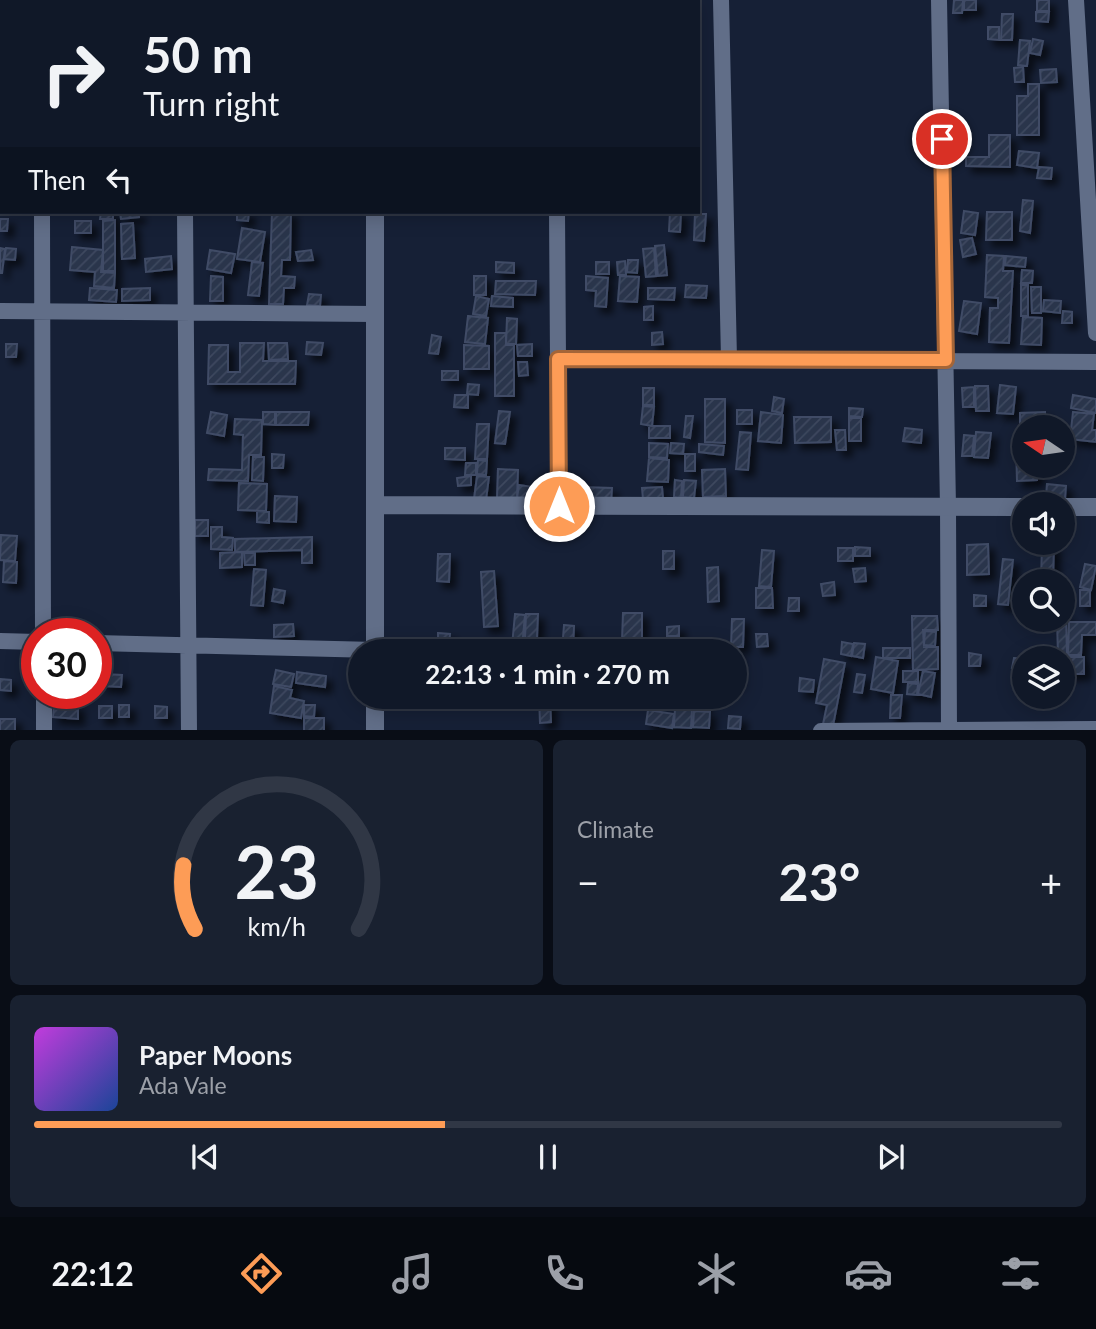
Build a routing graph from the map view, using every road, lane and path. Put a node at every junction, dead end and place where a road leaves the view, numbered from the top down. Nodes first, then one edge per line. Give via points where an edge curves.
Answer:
1 (721, 0) edge
2 (939, 0) edge
3 (1076, 0) edge
4 (42, 214) edge
5 (185, 214) edge
6 (374, 214) edge
7 (557, 214) edge
8 (0, 312) edge
9 (42, 312) junction
10 (186, 313) junction
11 (375, 314) junction
12 (1096, 333) edge
13 (558, 359) junction
14 (729, 359) junction
15 (946, 360) junction
16 (1096, 362) edge
17 (375, 505) junction
18 (559, 506) junction
19 (948, 506) junction
20 (1012, 507) edge
21 (1075, 507) edge
22 (1096, 507) edge
23 (43, 618) edge
24 (375, 639) edge
25 (0, 641) edge
26 (21, 642) edge
27 (112, 643) edge
28 (188, 643) junction
29 (348, 649) edge
30 (44, 709) edge
31 (375, 709) edge
32 (1096, 729) edge
33 (44, 730) edge
34 (189, 730) edge
35 (375, 730) edge
36 (821, 730) edge
37 (949, 730) edge

1 - 14 street
2 - 15 street
3 - 12 street
4 - 9 street
5 - 10 street
6 - 11 street
7 - 13 street
8 - 9 street
9 - 10 street
9 - 23 street
10 - 11 street
10 - 28 street
11 - 17 street
13 - 14 street
13 - 18 street
14 - 15 street
15 - 16 street
15 - 19 street
17 - 18 street
17 - 24 street
18 - 19 street
19 - 20 street
19 - 37 street
21 - 22 street
25 - 26 street
27 - 28 street
28 - 29 street
28 - 34 street
30 - 33 street
31 - 35 street
32 - 37 street
36 - 37 street

